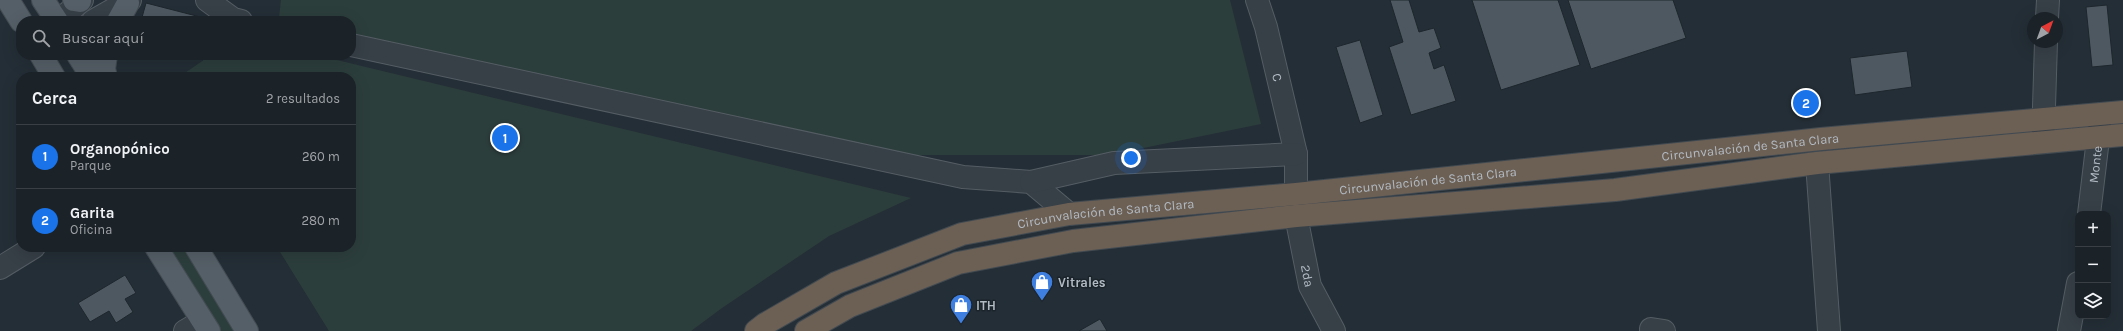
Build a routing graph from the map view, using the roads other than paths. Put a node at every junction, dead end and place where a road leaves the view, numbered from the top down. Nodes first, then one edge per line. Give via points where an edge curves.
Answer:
1 (8, 0) edge
2 (43, 0) edge
3 (79, 0) edge
4 (207, 0) edge
5 (1257, 0) edge
6 (2048, 0) edge
7 (125, 8) edge
8 (2047, 12) edge
9 (18, 16) edge
10 (54, 16) edge
11 (63, 16) edge
12 (105, 16) edge
13 (229, 16) edge
14 (356, 46) edge
15 (2046, 48) edge
16 (45, 60) edge
17 (81, 60) edge
18 (105, 60) edge
19 (51, 72) edge
20 (89, 72) edge
21 (105, 72) edge
22 (2123, 112) edge
23 (2101, 114) junction
24 (2043, 119) junction
25 (2123, 135) edge
26 (2098, 137) junction
27 (2042, 142) junction
28 (1296, 154) junction
29 (1817, 162) junction
30 (1031, 182) junction
31 (1296, 194) junction
32 (2089, 211) edge
33 (1069, 214) junction
34 (1296, 216) junction
35 (26, 252) edge
36 (159, 252) edge
37 (199, 252) edge
38 (0, 268) edge
39 (2075, 299) edge
40 (199, 328) edge
41 (247, 331) edge
42 (756, 331) edge
43 (806, 331) edge
44 (1334, 331) edge
45 (1829, 331) edge
46 (2069, 331) edge

1 - 9 main road
2 - 10 main road
3 - 11 street
4 - 13 street
5 - 28 street, C via 1266,27
6 - 8 street
7 - 12 street
14 - 30 street via 963,177
15 - 24 street
16 - 19 main road
17 - 20 main road
18 - 21 main road
22 - 23 highway, Circunvalación de Santa Clara
23 - 24 highway, Circunvalación de Santa Clara
23 - 26 street, Monte
24 - 27 street
24 - 31 highway, Circunvalación de Santa Clara via 1821,139
25 - 26 highway, Circunvalación de Santa Clara
26 - 27 highway, Circunvalación de Santa Clara
26 - 32 street, Monte
27 - 29 highway, Circunvalación de Santa Clara
28 - 30 street via 1114,163
28 - 31 street, C
29 - 34 highway, Circunvalación de Santa Clara via 1615,190
29 - 45 street
30 - 33 street
31 - 33 highway, Circunvalación de Santa Clara
31 - 34 street, 2da
33 - 42 highway, Circunvalación de Santa Clara via 955,237 836,283
34 - 43 highway, Circunvalación de Santa Clara via 1073,241 958,263 850,306
34 - 44 street, 2da via 1310,286
35 - 38 street
36 - 40 main road
37 - 41 main road
39 - 46 street

